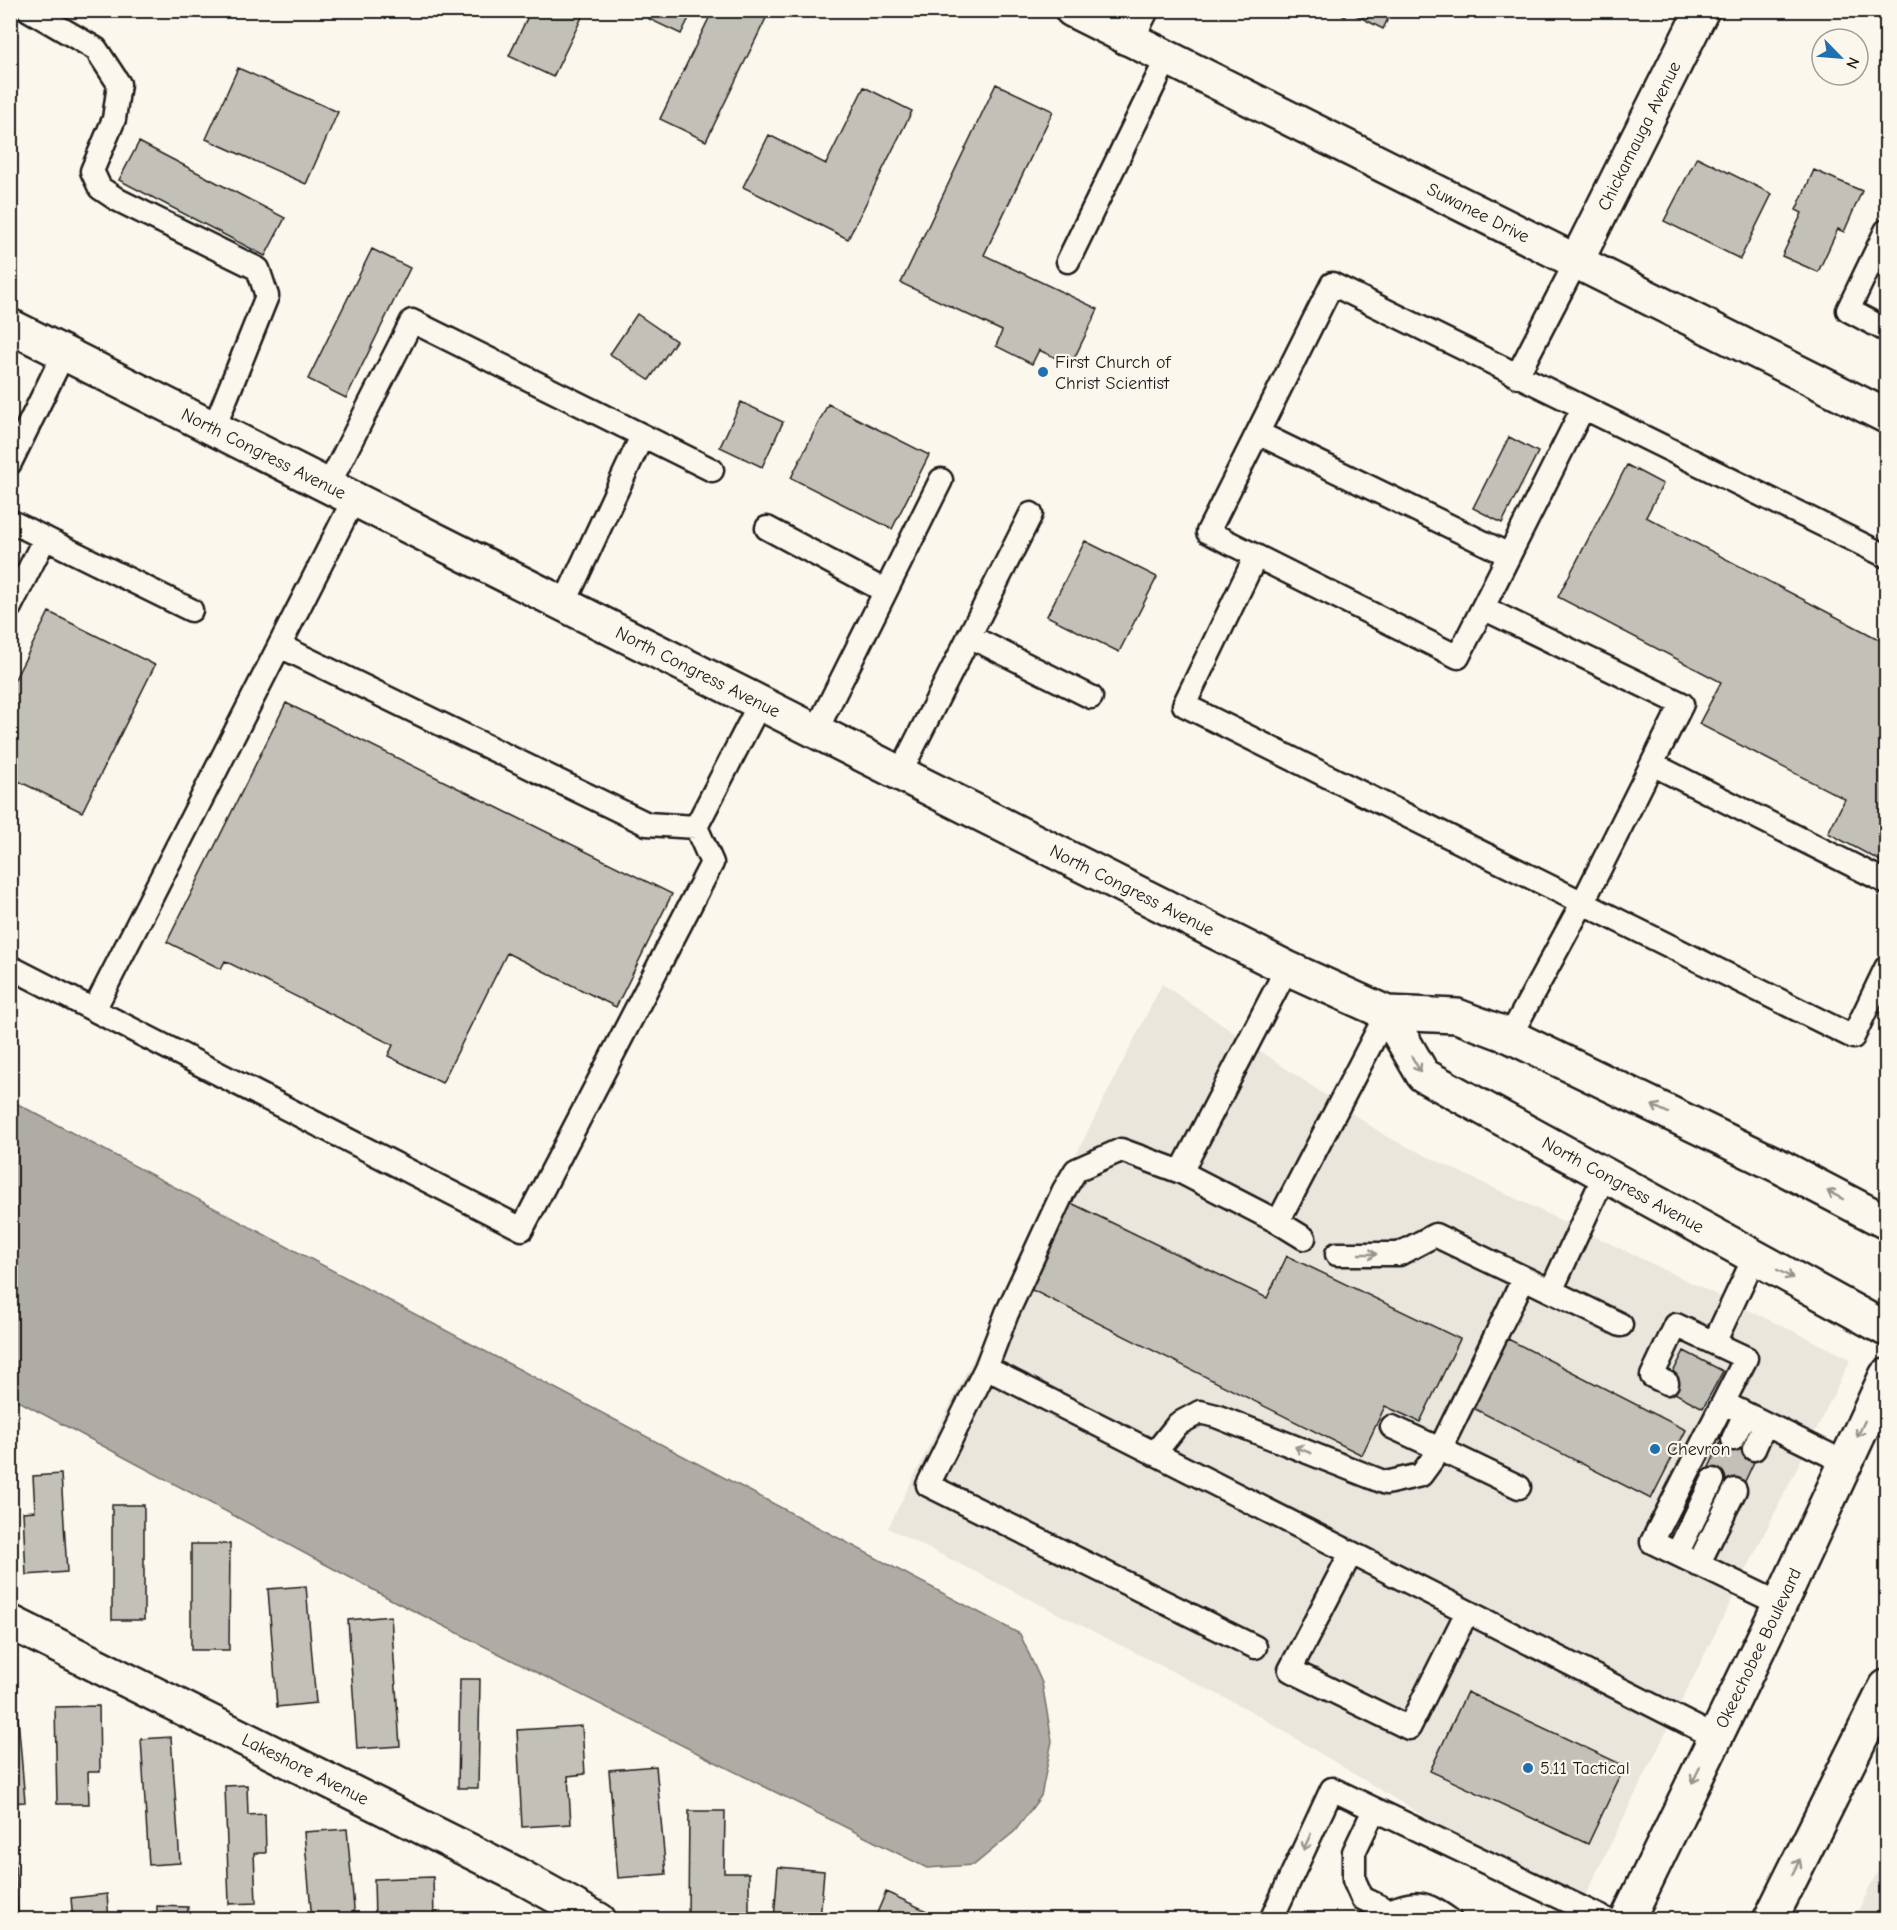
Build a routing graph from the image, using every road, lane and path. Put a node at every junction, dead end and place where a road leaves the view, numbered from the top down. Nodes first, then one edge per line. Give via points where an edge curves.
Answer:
1 (29, 10) edge
2 (1072, 10) edge
3 (1702, 10) edge
4 (1134, 24) edge
5 (1167, 58) junction
6 (1887, 231) edge
7 (1068, 261) dead end
8 (1576, 262) junction
9 (10, 326) edge
10 (1887, 330) edge
11 (64, 353) junction
12 (1517, 376) junction
13 (1583, 408) junction
14 (1887, 416) edge
15 (214, 429) junction
16 (1258, 433) junction
17 (642, 436) junction
18 (10, 463) edge
19 (712, 470) dead end
20 (941, 480) dead end
21 (341, 492) junction
22 (1031, 514) dead end
23 (10, 521) edge
24 (767, 528) dead end
25 (45, 538) junction
26 (1509, 555) junction
27 (1256, 556) junction
28 (1887, 556) edge
29 (885, 591) junction
30 (564, 604) junction
31 (10, 608) edge
32 (1483, 608) junction
33 (191, 610) dead end
34 (969, 636) junction
35 (280, 646) junction
36 (1091, 698) dead end
37 (760, 703) junction
38 (816, 730) junction
39 (1652, 764) junction
40 (900, 773) junction
41 (696, 827) junction
42 (1887, 882) edge
43 (1582, 903) junction
44 (10, 967) edge
45 (1287, 968) junction
46 (1887, 968) edge
47 (94, 1010) junction
48 (1387, 1013) junction
49 (1510, 1036) junction
50 (1181, 1172) junction
51 (1604, 1176) junction
52 (1278, 1222) junction
53 (1887, 1222) edge
54 (1304, 1238) dead end
55 (1337, 1254) dead end
56 (1754, 1258) junction
57 (1524, 1278) junction
58 (1551, 1291) junction
59 (1621, 1325) dead end
60 (1887, 1329) edge
61 (1714, 1343) junction
62 (986, 1368) junction
63 (1887, 1376) edge
64 (1667, 1383) dead end
65 (1720, 1396) junction
66 (1745, 1413) junction
67 (1765, 1424) junction
68 (1392, 1426) dead end
69 (1732, 1439) dead end
70 (1440, 1449) junction
71 (1754, 1449) dead end
72 (1154, 1454) junction
73 (1846, 1462) junction
74 (1713, 1480) dead end
75 (1519, 1487) dead end
76 (1735, 1490) dead end
77 (1351, 1553) junction
78 (1677, 1554) junction
79 (1698, 1565) junction
80 (1780, 1604) junction
81 (1467, 1612) junction
82 (10, 1622) edge
83 (1255, 1647) dead end
84 (1887, 1688) edge
85 (1715, 1737) junction
86 (1374, 1810) junction
87 (1377, 1913) edge
88 (598, 1920) edge
89 (1271, 1920) edge
90 (1449, 1920) edge
91 (1607, 1920) edge
92 (1627, 1920) edge
93 (1770, 1920) edge

1 - 15 lane via 96,49 119,84 114,119 92,171 100,188 258,269 267,296
2 - 4 street, Suwanee Drive
3 - 8 street, Chickamauga Avenue
4 - 5 street, Suwanee Drive
5 - 7 lane
5 - 8 street, Suwanee Drive
6 - 10 lane via 1848,310
8 - 12 lane
8 - 14 street, Suwanee Drive
9 - 11 street, North Congress Avenue
11 - 15 street, North Congress Avenue
11 - 18 lane
12 - 13 lane
12 - 16 lane via 1332,285
13 - 26 lane
13 - 28 lane
15 - 21 street, North Congress Avenue
16 - 26 lane
16 - 27 lane via 1208,532
17 - 19 lane
17 - 21 lane via 412,321
17 - 30 lane
20 - 29 lane
21 - 30 street, North Congress Avenue
21 - 35 lane
22 - 34 lane
23 - 25 lane
24 - 29 lane
25 - 31 lane
25 - 33 lane
26 - 32 lane
27 - 32 lane via 1458,657
27 - 43 lane via 1184,705
29 - 38 lane
30 - 37 street, North Congress Avenue
32 - 39 lane via 1682,704
34 - 36 lane
34 - 40 lane
35 - 41 lane via 647,824
35 - 47 lane
37 - 38 street, North Congress Avenue
37 - 41 lane
38 - 40 street, North Congress Avenue
39 - 42 lane
39 - 43 lane
40 - 45 street, North Congress Avenue
41 - 47 lane via 712,863 522,1229
43 - 46 lane via 1853,1037
43 - 49 lane
44 - 47 lane
45 - 48 street, North Congress Avenue
45 - 50 lane
48 - 49 street, North Congress Avenue via 1457,1016
48 -> 51 street, North Congress Avenue via 1423,1075
48 - 52 lane
53 -> 49 street, North Congress Avenue
50 - 52 lane
50 - 62 lane via 1121,1150 1076,1170 1007,1313
51 - 56 street, North Congress Avenue
51 - 58 lane
52 - 54 lane
55 -> 57 lane via 1399,1254 1435,1235
56 -> 60 street, North Congress Avenue
56 - 61 lane
57 - 58 lane
57 - 70 lane
58 - 59 lane
61 - 64 lane via 1676,1325 1671,1357 1652,1376
61 - 65 lane via 1746,1358
62 - 72 lane
62 - 83 lane via 928,1485
63 -> 73 street, Okeechobee Boulevard
65 - 66 lane
65 - 78 lane via 1652,1542
66 - 67 lane
66 - 69 lane
67 - 71 lane
67 - 73 lane
68 - 70 lane
70 -> 72 lane via 1420,1475 1386,1483 1200,1412 1178,1424
70 - 75 lane
72 - 77 lane
73 - 80 street, Okeechobee Boulevard
74 - 78 lane
76 - 79 lane
77 - 81 lane
77 - 81 lane via 1290,1670 1409,1728
78 - 79 lane
79 - 80 lane
80 - 85 street, Okeechobee Boulevard
81 - 85 lane
82 - 88 street, Lakeshore Avenue via 516,1874
93 -> 84 street
85 -> 92 street, Okeechobee Boulevard
86 - 87 lane via 1354,1852 1354,1880 1362,1898
86 -> 89 lane via 1332,1789
86 - 91 lane
87 - 90 lane via 1422,1904

